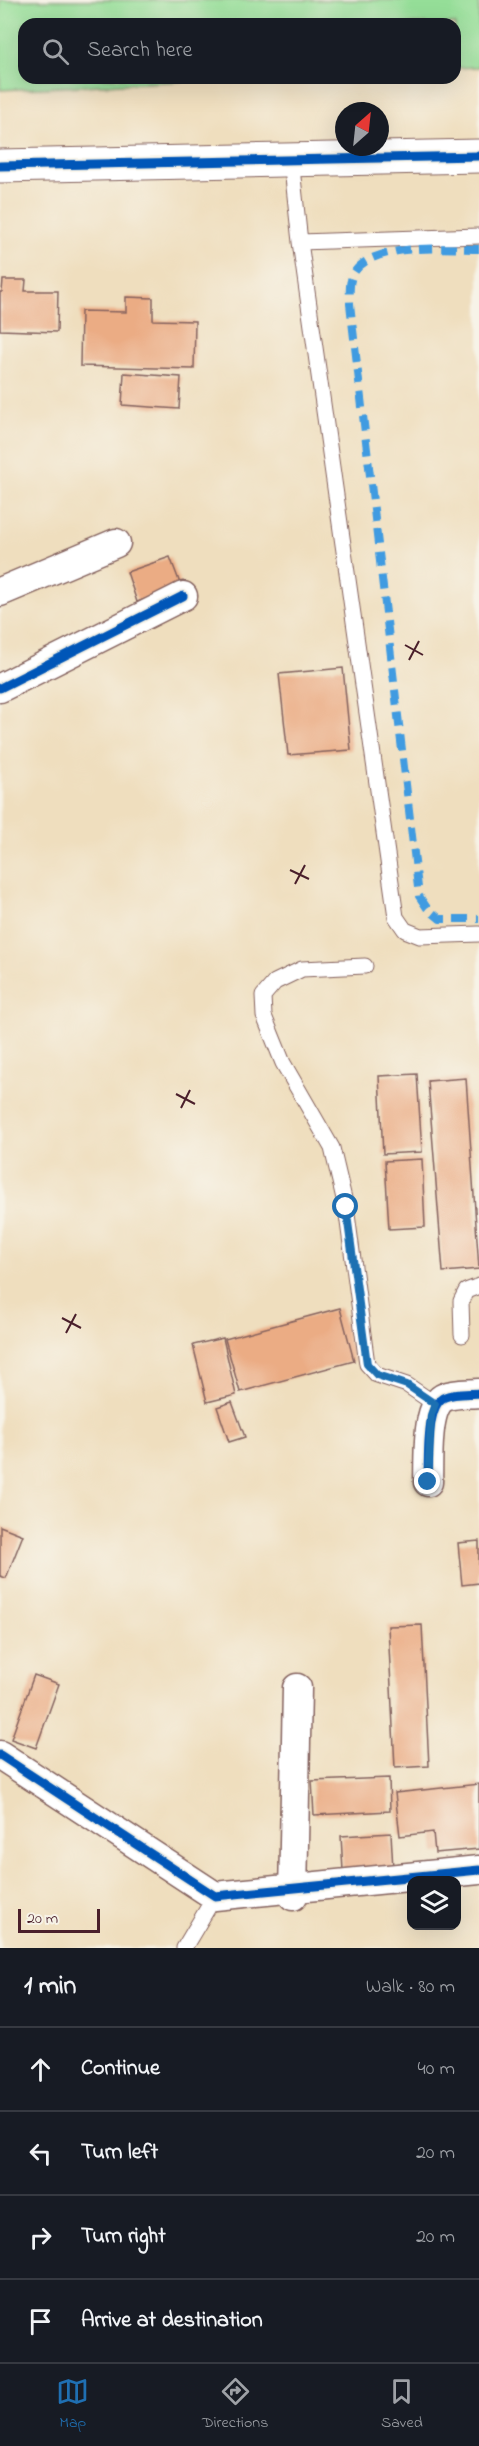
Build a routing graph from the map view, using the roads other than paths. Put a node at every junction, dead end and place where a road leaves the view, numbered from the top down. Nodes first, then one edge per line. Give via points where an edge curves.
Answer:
1 (479, 156) edge
2 (291, 159) junction
3 (0, 166) edge
4 (479, 236) edge
5 (300, 242) junction
6 (116, 543) dead end
7 (0, 592) edge
8 (183, 596) dead end
9 (0, 688) edge
10 (479, 934) edge
11 (365, 966) dead end
12 (479, 1286) edge
13 (462, 1335) dead end
14 (479, 1393) edge
15 (435, 1404) junction
16 (428, 1482) dead end
17 (297, 1688) dead end
18 (0, 1755) edge
19 (479, 1870) edge
20 (215, 1896) junction
21 (293, 1896) dead end
22 (184, 1948) edge

1 - 2 street
2 - 3 street
2 - 5 lane
4 - 5 lane
5 - 10 lane via 396,917 405,930 420,936
6 - 7 street
8 - 9 street
11 - 15 lane via 302,969 275,982 263,996 264,1016 283,1063 332,1148 346,1207 367,1364 377,1375 407,1385
12 - 13 lane via 466,1291 461,1301
14 - 15 street via 444,1397
15 - 16 street via 431,1415
17 - 21 street
18 - 20 street
19 - 20 street
20 - 22 lane

